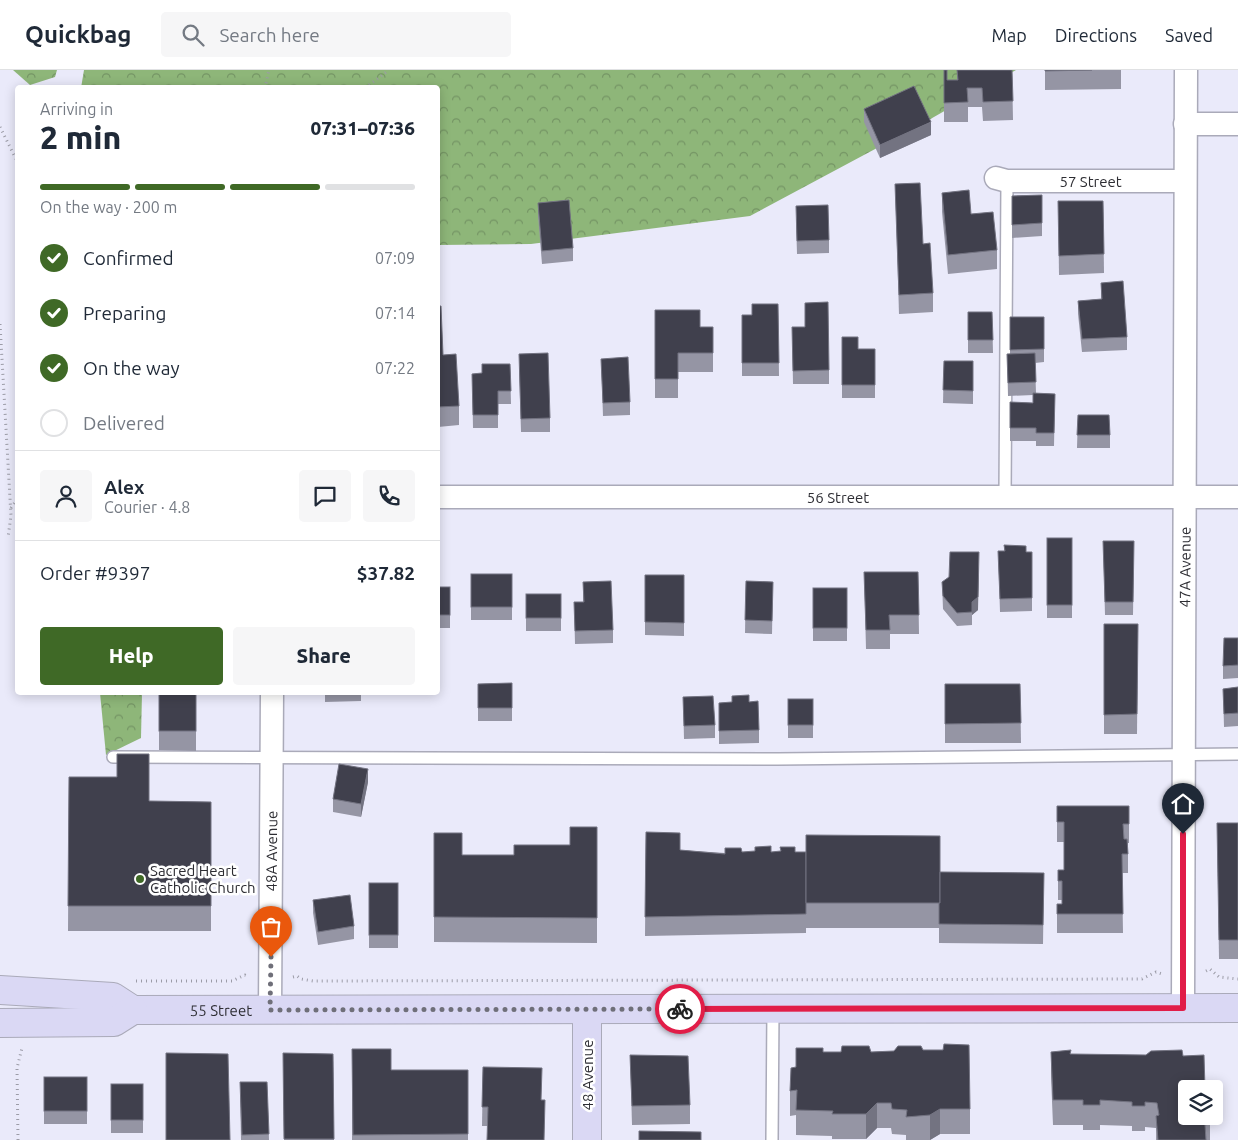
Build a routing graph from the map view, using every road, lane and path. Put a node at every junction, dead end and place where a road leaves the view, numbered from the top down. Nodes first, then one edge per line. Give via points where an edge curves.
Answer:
1 (269, 70) edge
2 (389, 70) edge
3 (1186, 70) edge
4 (266, 85) edge
5 (369, 85) edge
6 (1185, 124) junction
7 (1238, 124) edge
8 (0, 127) edge
9 (15, 157) edge
10 (1002, 180) joint
11 (1185, 181) junction
12 (0, 324) edge
13 (1005, 497) junction
14 (1184, 497) junction
15 (1238, 497) edge
16 (440, 498) edge
17 (15, 502) edge
18 (10, 509) junction
19 (8, 537) dead end
20 (272, 695) edge
21 (1183, 754) junction
22 (1238, 754) edge
23 (113, 757) dead end
24 (272, 757) junction
25 (1204, 972) dead end
26 (1158, 974) dead end
27 (247, 976) dead end
28 (295, 977) dead end
29 (1238, 979) edge
30 (133, 981) dead end
31 (0, 990) edge
32 (1183, 1008) junction
33 (1238, 1008) edge
34 (773, 1009) junction
35 (134, 1010) junction
36 (270, 1010) junction
37 (587, 1010) junction
38 (0, 1024) edge
39 (23, 1046) dead end
40 (18, 1140) edge
41 (587, 1140) edge
42 (772, 1140) edge

1 - 4 path
2 - 5 path
3 - 6 street
6 - 7 street
6 - 11 street, 47A Avenue
8 - 9 path
10 - 11 street, 57 Street
10 - 13 lane
11 - 14 street, 47A Avenue
12 - 18 path
13 - 14 street, 56 Street
13 - 16 street, 56 Street
14 - 15 street, 56 Street
14 - 21 street, 47A Avenue
17 - 18 path
18 - 19 path
20 - 24 street, 48A Avenue
21 - 22 lane
21 - 24 lane via 778,759
21 - 32 street, 47A Avenue
23 - 24 lane
24 - 36 street, 48A Avenue
25 - 29 path via 1210,969 1219,977
26 - 28 path via 1132,979 620,981 313,981
27 - 30 path via 232,981
31 - 35 street via 113,997
32 - 33 street, 55 Street
32 - 34 street, 55 Street
34 - 37 street, 55 Street
34 - 42 lane
35 - 36 street, 55 Street
35 - 38 street, 55 Street via 114,1022
36 - 37 street, 55 Street
37 - 41 street, 48 Avenue
39 - 40 path via 17,1068

